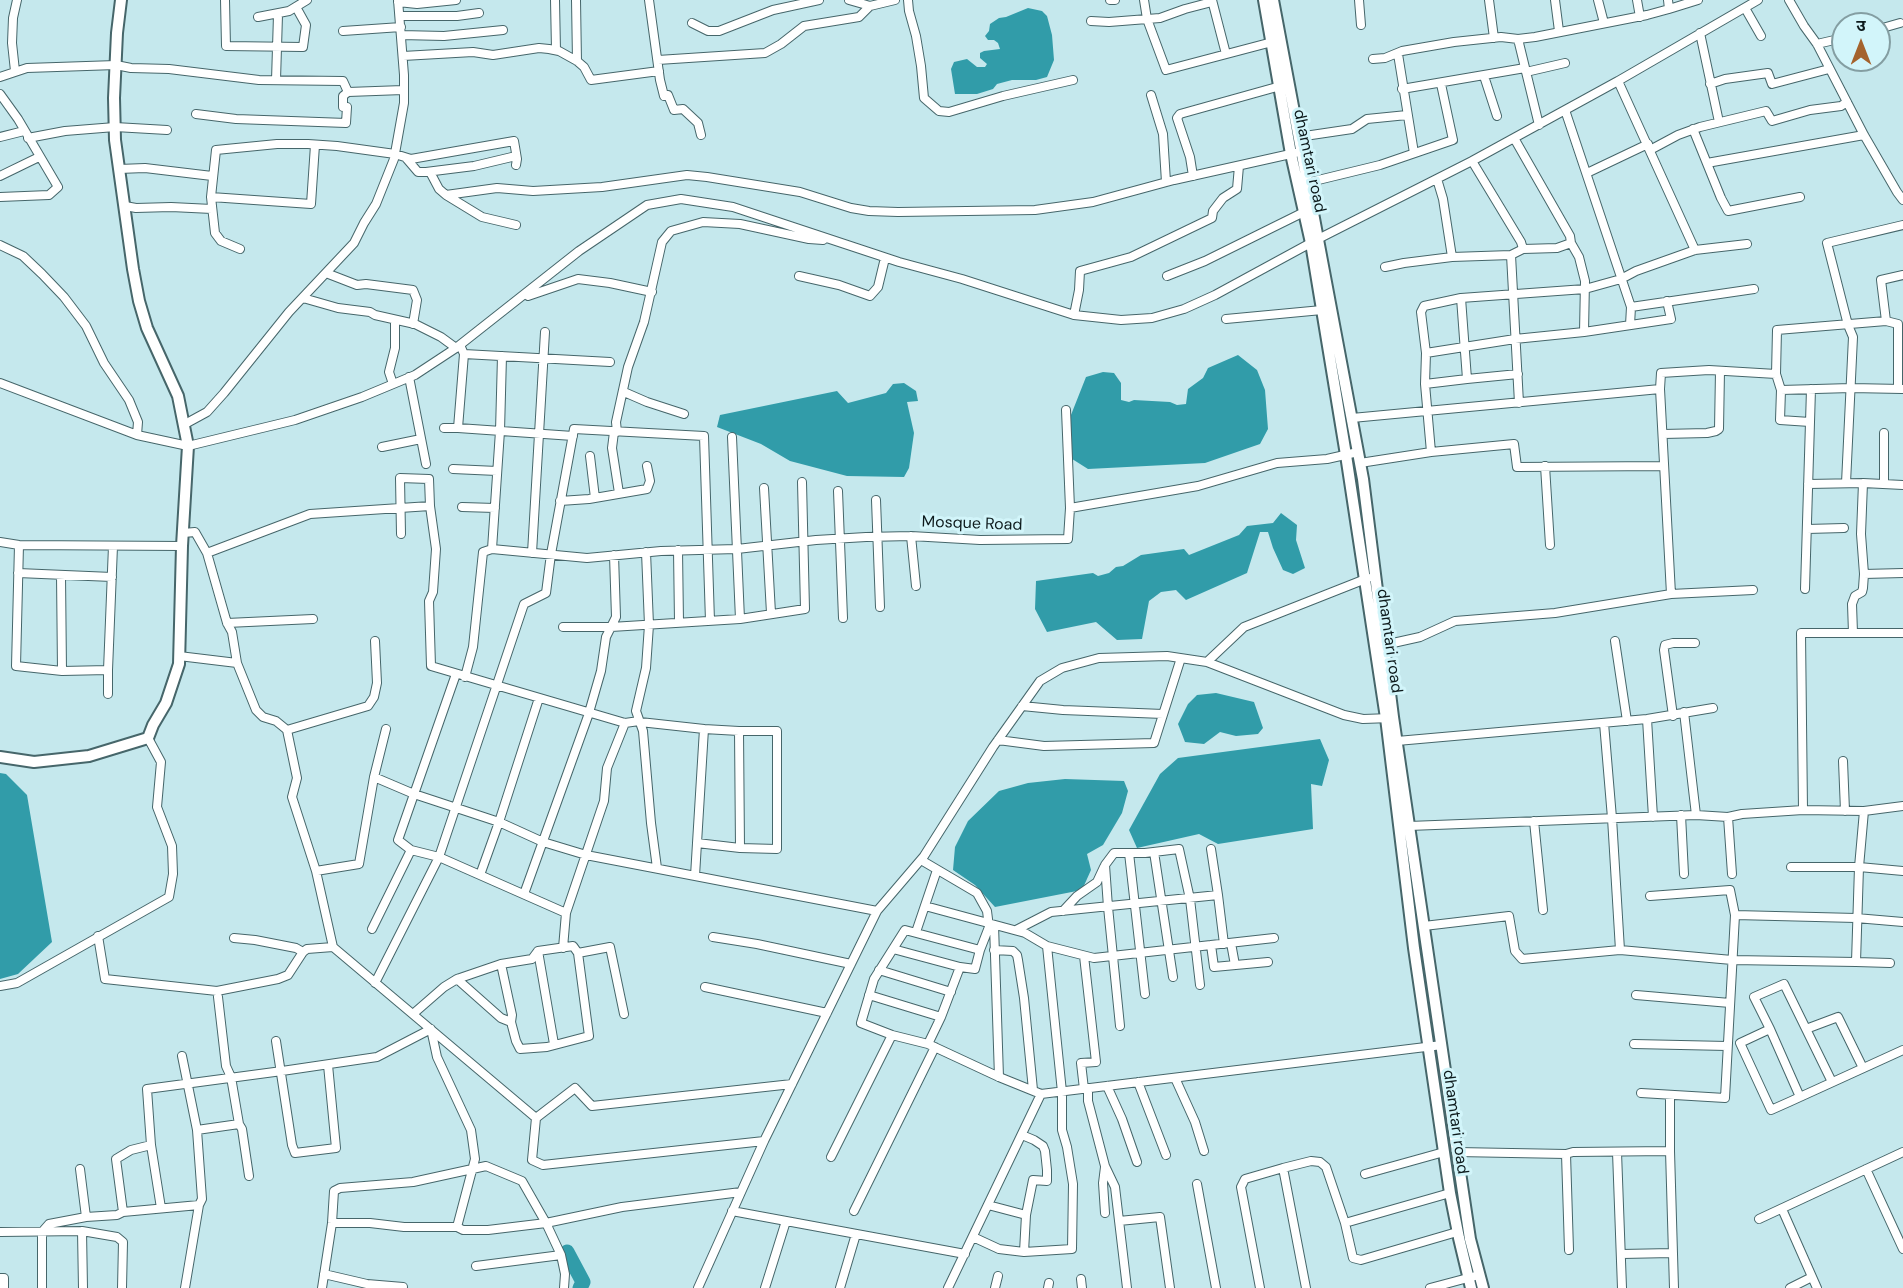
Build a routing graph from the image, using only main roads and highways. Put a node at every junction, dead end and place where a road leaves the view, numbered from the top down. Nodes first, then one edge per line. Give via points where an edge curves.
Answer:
1 (121, 0) edge
2 (1264, 0) edge
3 (1273, 0) edge
4 (1276, 41) junction
5 (1283, 85) junction
6 (1295, 153) junction
7 (1315, 241) junction
8 (1370, 577) junction
9 (1389, 718) junction
10 (0, 757) edge
11 (1473, 1280) edge
12 (1483, 1288) edge

1 - 10 main road via 114,98 116,152 139,300 178,396 188,446 179,664 166,703 148,738 89,756 34,762
2 - 4 main road
3 - 4 main road
4 - 5 main road
5 - 6 main road, dhamtari road
5 - 6 main road via 1298,137
6 - 7 main road via 1306,183
6 - 7 main road, dhamtari road via 1304,212
7 - 8 main road, dhamtari road via 1322,310
7 - 8 main road via 1359,458
8 - 9 main road, dhamtari road
8 - 9 main road via 1384,645
9 - 11 main road via 1397,741
9 - 11 main road, dhamtari road via 1414,948 1450,1193 1457,1232
11 - 12 main road

